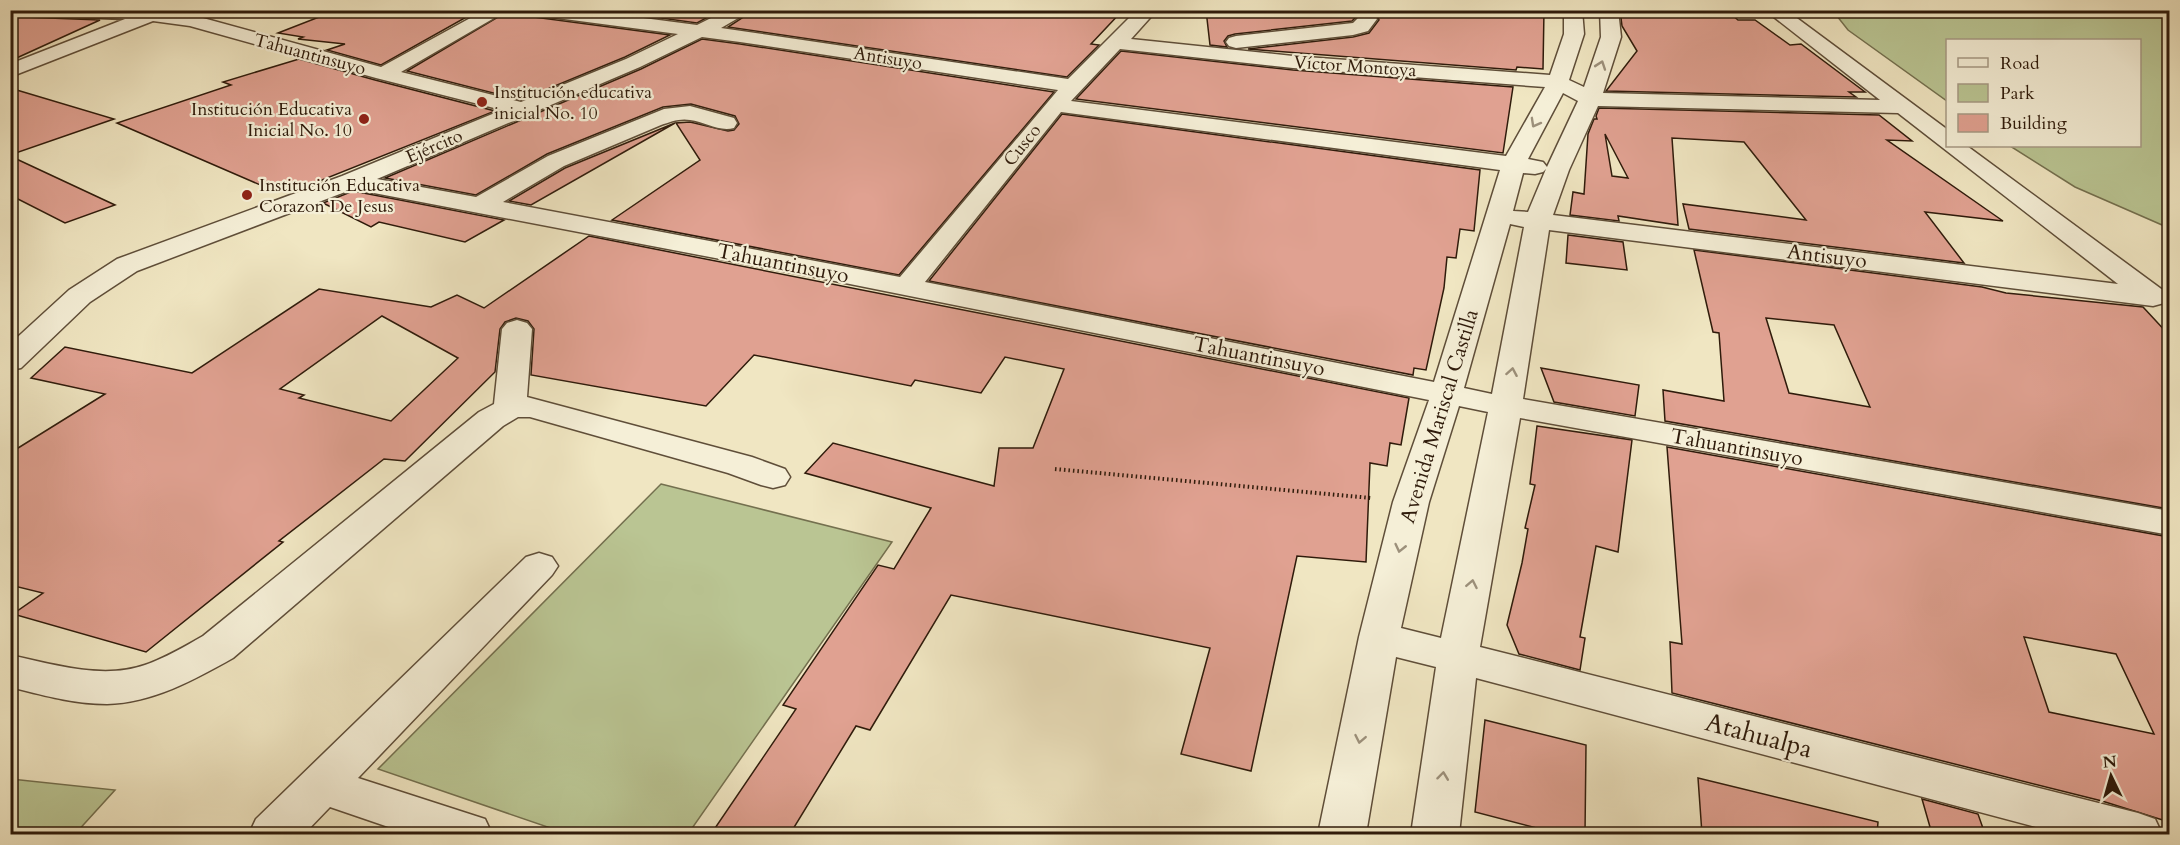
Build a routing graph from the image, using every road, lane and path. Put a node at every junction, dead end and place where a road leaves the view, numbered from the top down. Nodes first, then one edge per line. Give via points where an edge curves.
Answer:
1 (23, 10) edge
2 (499, 10) edge
3 (534, 10) edge
4 (743, 10) edge
5 (1148, 10) edge
6 (1363, 10) edge
7 (1573, 10) edge
8 (1609, 10) edge
9 (1774, 10) edge
10 (158, 13) edge
11 (704, 31) junction
12 (1116, 43) junction
13 (1169, 49) junction
14 (10, 71) edge
15 (383, 74) junction
16 (1558, 82) junction
17 (1071, 86) junction
18 (1590, 99) junction
19 (1054, 105) junction
20 (1902, 107) junction
21 (523, 110) junction
22 (726, 123) dead end
23 (1946, 140) edge
24 (1954, 147) edge
25 (1513, 164) junction
26 (1557, 170) junction
27 (351, 181) junction
28 (482, 205) junction
29 (1499, 217) junction
30 (1538, 220) junction
31 (907, 287) junction
32 (2162, 303) edge
33 (517, 329) dead end
34 (10, 361) edge
35 (1447, 393) junction
36 (1506, 406) junction
37 (510, 408) junction
38 (1055, 469) dead end
39 (773, 477) dead end
40 (1411, 502) junction
41 (2169, 524) edge
42 (539, 566) dead end
43 (1379, 637) junction
44 (1458, 657) junction
45 (10, 671) edge
46 (321, 785) junction
47 (273, 834) edge
48 (468, 834) edge
49 (1342, 834) edge
50 (1436, 834) edge
51 (2138, 834) edge

1 - 10 street, Tahuantinsuyo
2 - 15 street
3 - 11 street, Antisuyo
4 - 11 street, Ejército
5 - 12 street, Cusco
6 - 13 street via 1368,20 1353,29
7 - 16 street, Avenida Mariscal Castilla via 1574,34
18 -> 8 street via 1611,37
9 - 20 street
10 - 14 street
10 - 15 street, Tahuantinsuyo
11 - 17 street, Antisuyo
11 - 21 street, Ejército
12 - 13 street, Víctor Montoya
12 - 17 street, Cusco
13 - 16 street, Víctor Montoya
15 - 21 street, Tahuantinsuyo
16 - 18 street, Víctor Montoya
16 -> 25 street, Avenida Mariscal Castilla
17 - 19 street, Cusco
18 - 20 street
18 - 26 street
19 - 25 street
19 - 31 street, Cusco
20 - 23 street
21 - 27 street, Ejército
22 - 28 street via 690,113 653,120 556,161
24 - 32 street
25 - 26 street
25 - 29 street, Avenida Mariscal Castilla
26 - 30 street
27 - 28 street, Tahuantinsuyo
27 - 34 street, Ejército via 108,274 84,291
28 - 31 street, Tahuantinsuyo
29 - 30 street, Antisuyo
29 - 35 street, Avenida Mariscal Castilla
30 - 32 street, Antisuyo
36 -> 30 street
31 - 35 street, Tahuantinsuyo
33 - 37 street
35 - 36 street, Tahuantinsuyo
35 - 40 street, Avenida Mariscal Castilla
36 - 41 street, Tahuantinsuyo
44 -> 36 street
37 - 39 street via 534,408
37 - 45 street via 218,647 178,670 137,684 107,687
38 - 40 path
40 -> 43 street, Avenida Mariscal Castilla
42 - 46 street
43 - 44 street, Atahualpa
43 -> 49 street, Avenida Mariscal Castilla
50 -> 44 street
44 - 51 street, Atahualpa
46 - 47 street
46 - 48 street

